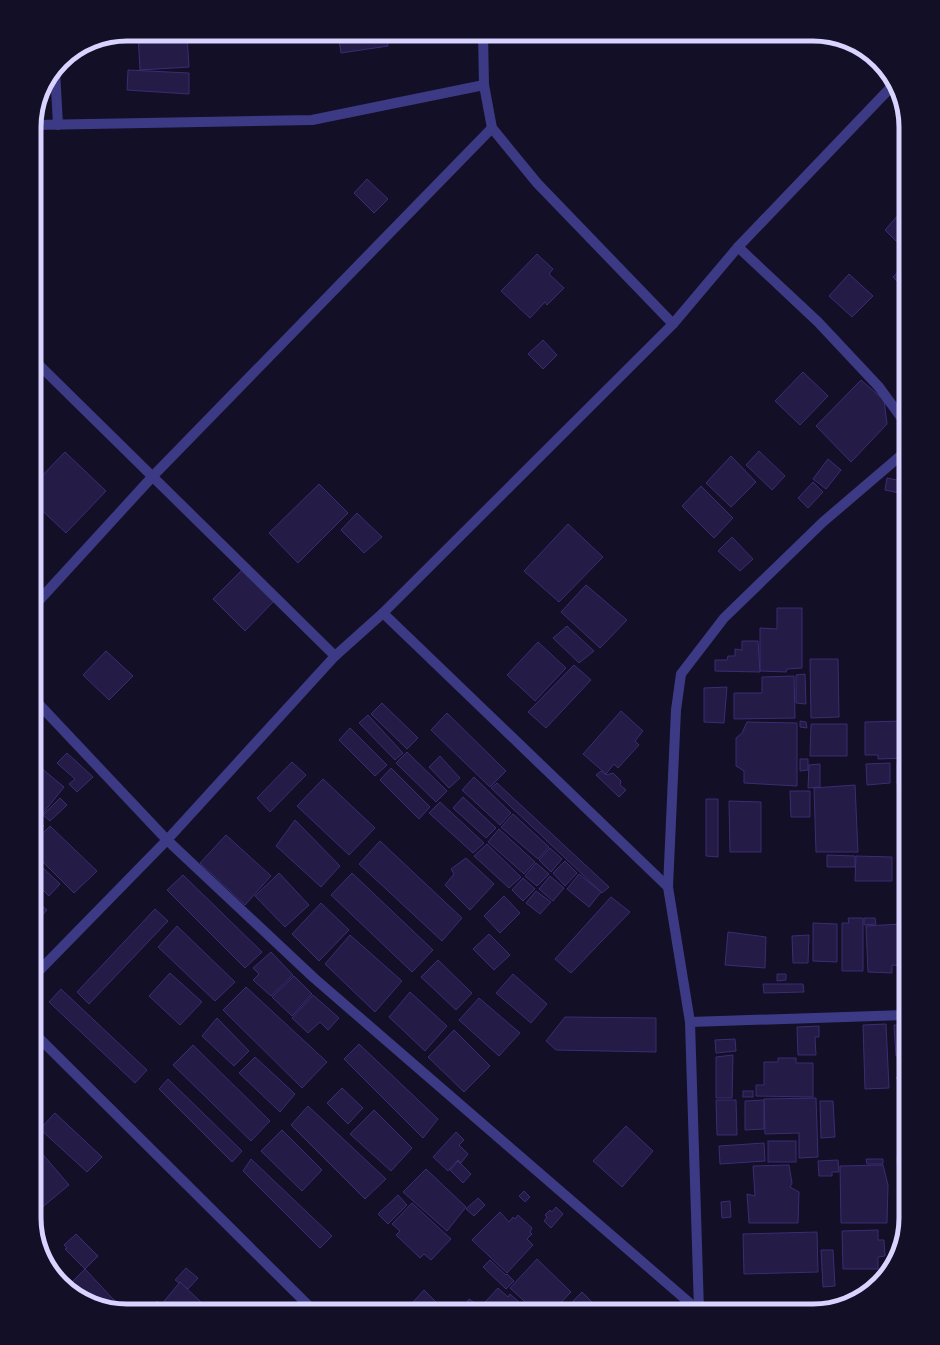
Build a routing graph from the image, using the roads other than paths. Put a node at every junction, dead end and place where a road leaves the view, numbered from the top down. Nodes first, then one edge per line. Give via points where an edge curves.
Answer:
1 (483, 41) edge
2 (55, 79) edge
3 (484, 85) junction
4 (890, 88) edge
5 (41, 125) edge
6 (58, 125) junction
7 (492, 128) junction
8 (738, 247) junction
9 (673, 324) junction
10 (41, 367) edge
11 (899, 414) edge
12 (899, 457) edge
13 (153, 476) junction
14 (41, 598) edge
15 (383, 613) junction
16 (335, 656) junction
17 (41, 706) edge
18 (167, 840) junction
19 (668, 887) junction
20 (41, 969) edge
21 (899, 1015) edge
22 (690, 1022) junction
23 (41, 1040) edge
24 (307, 1304) edge
25 (691, 1304) edge
26 (699, 1304) edge

1 - 3 street
2 - 6 street
3 - 6 street via 312,120
3 - 7 street
4 - 8 street
5 - 6 street
7 - 9 street via 536,183
7 - 13 street
8 - 9 street
8 - 11 street via 818,322 879,387
9 - 15 street
10 - 13 street
12 - 19 street via 823,522 724,618 681,674 676,710
13 - 14 street
13 - 16 street
15 - 16 street
15 - 19 street
16 - 18 street
17 - 18 street
18 - 20 street
18 - 25 street via 314,978
19 - 22 street
21 - 22 street
22 - 26 street
23 - 24 street

